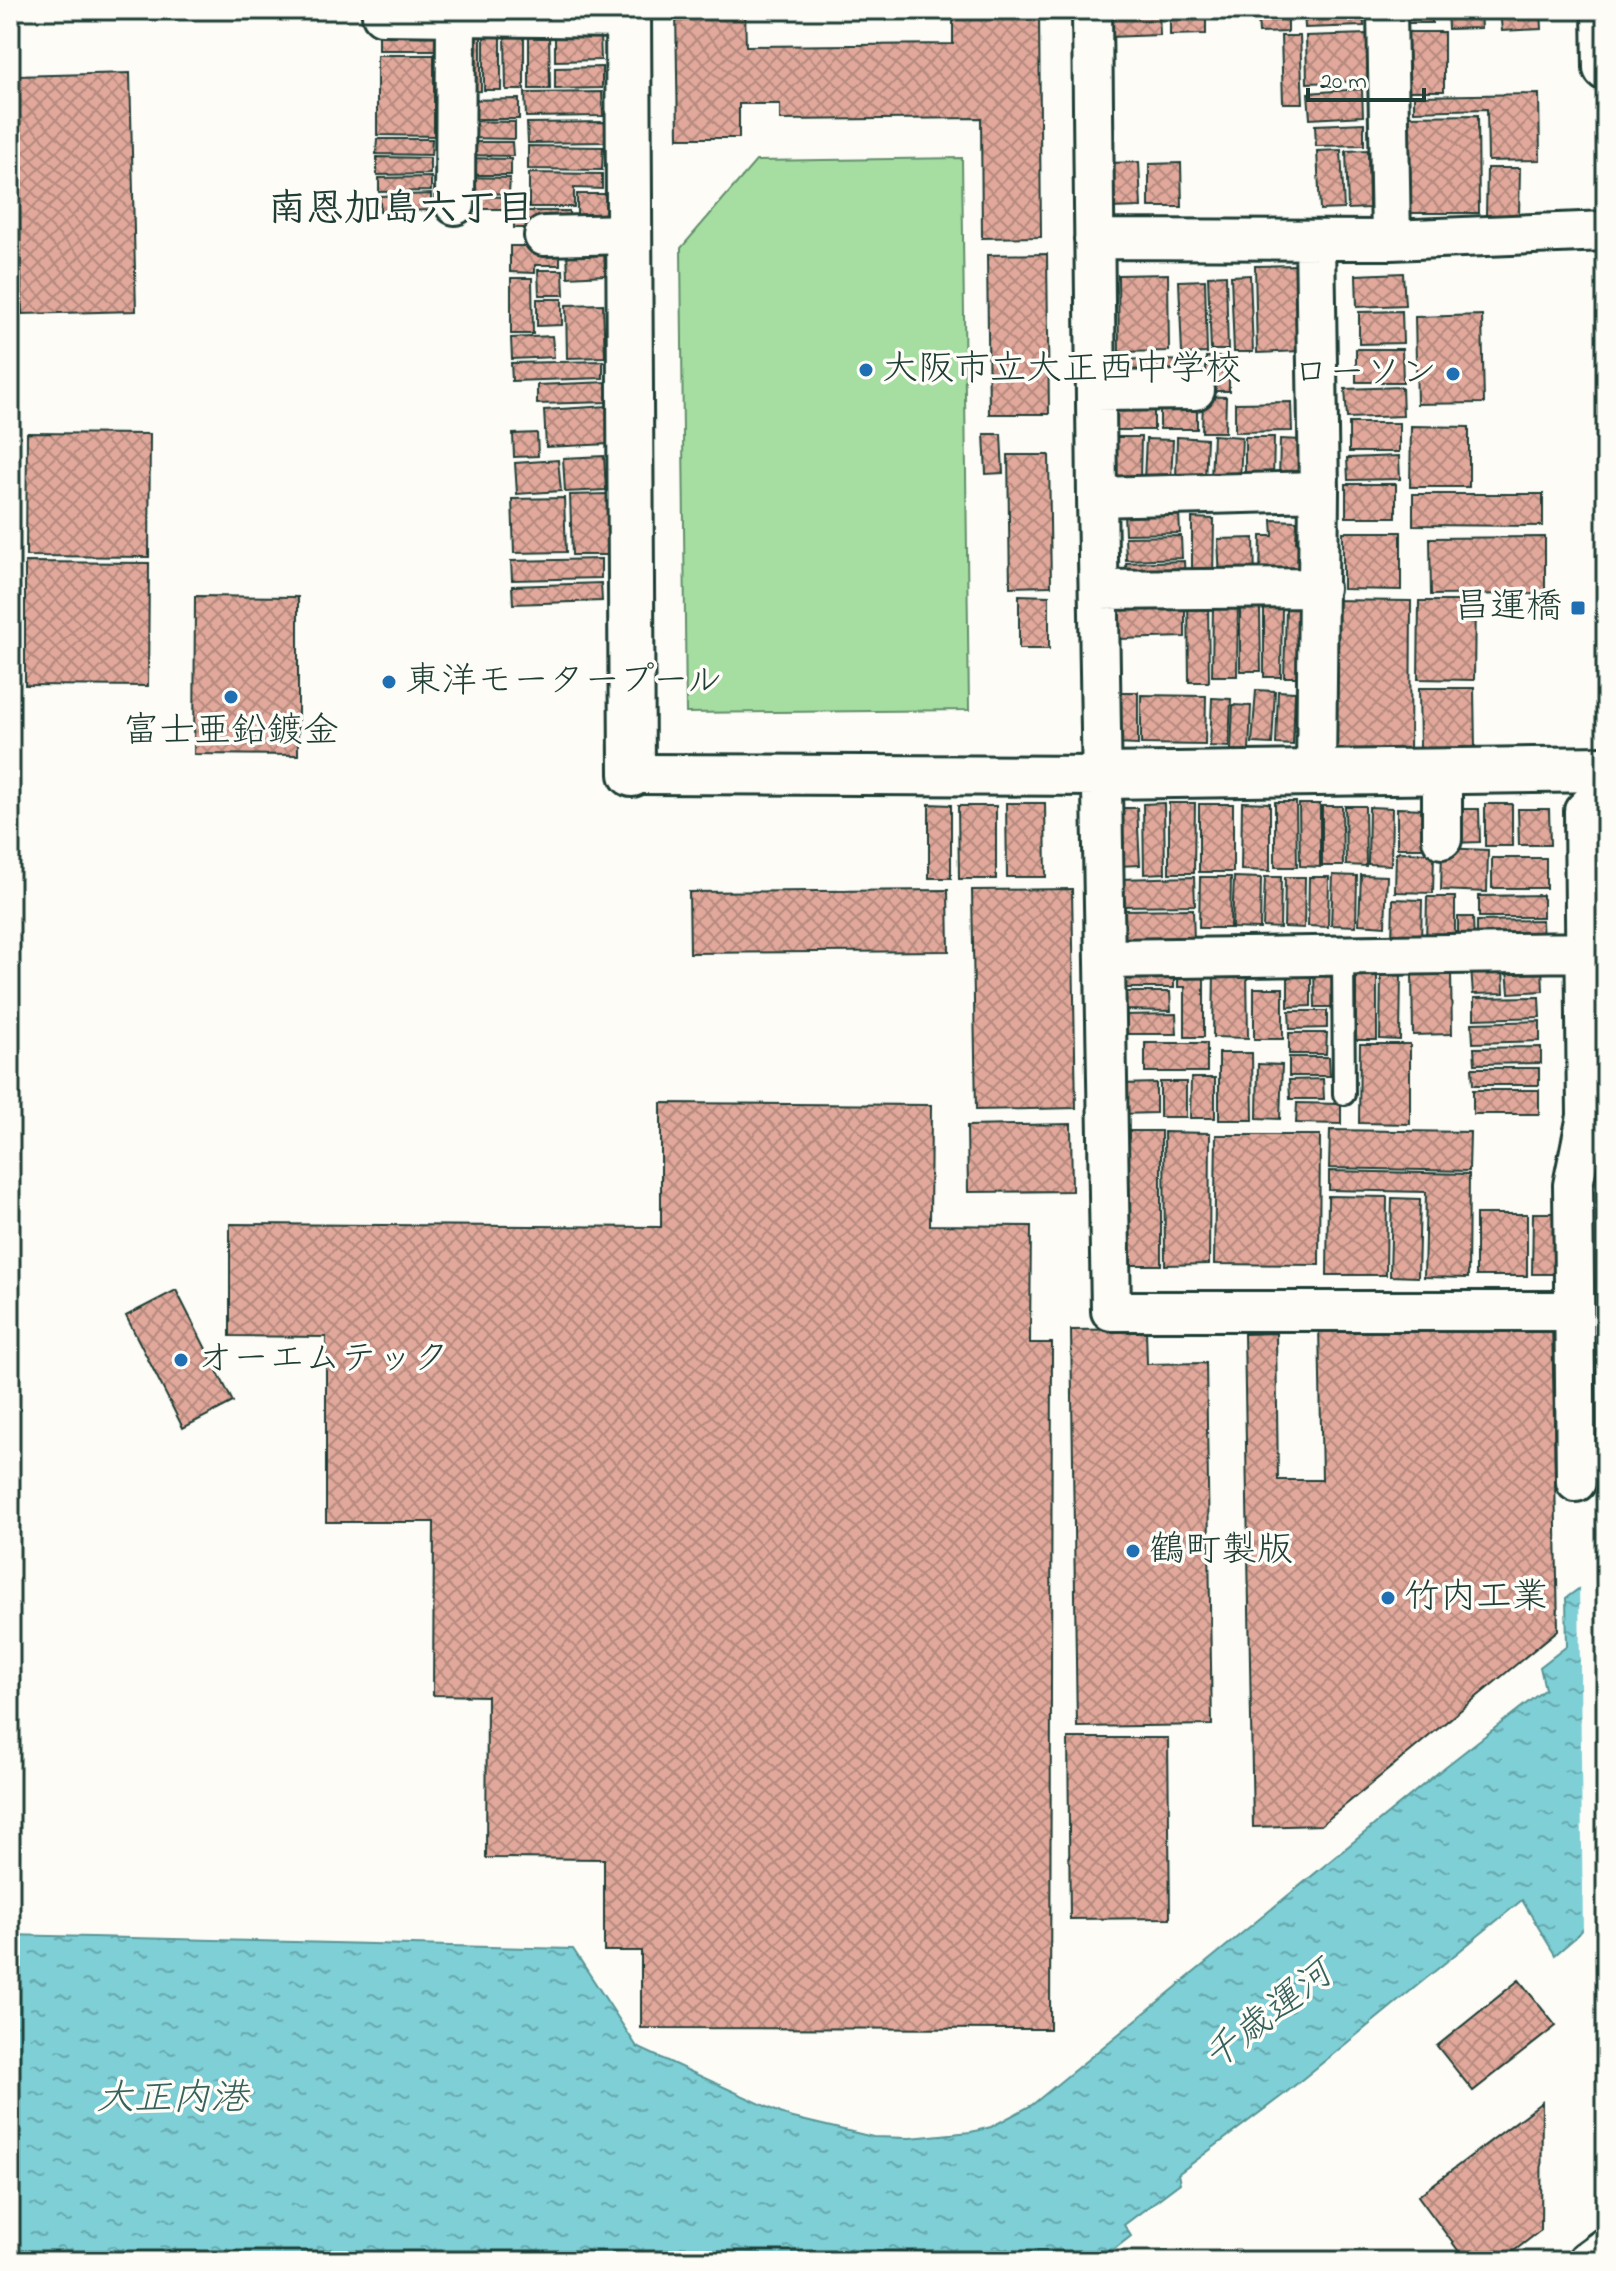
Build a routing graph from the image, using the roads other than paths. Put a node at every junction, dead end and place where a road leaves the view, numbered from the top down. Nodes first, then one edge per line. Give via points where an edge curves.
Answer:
1 (1092, 10) edge
2 (1387, 10) edge
3 (1605, 10) edge
4 (628, 14) edge
5 (382, 15) dead end
6 (456, 16) junction
7 (1606, 68) edge
8 (455, 205) dead end
9 (1606, 231) edge
10 (630, 234) junction
11 (544, 236) dead end
12 (1094, 239) junction
13 (1315, 240) junction
14 (1391, 240) junction
15 (1195, 390) dead end
16 (1096, 391) junction
17 (1319, 491) junction
18 (1097, 497) junction
19 (1319, 588) junction
20 (1099, 590) junction
21 (1606, 769) edge
22 (1442, 771) junction
23 (1316, 773) junction
24 (632, 774) joint
25 (1103, 776) junction
26 (1606, 789) edge
27 (1442, 839) dead end
28 (1586, 952) junction
29 (1343, 956) junction
30 (1106, 959) junction
31 (1344, 1094) dead end
32 (1573, 1311) junction
33 (1576, 1482) dead end
34 (1606, 2247) edge
35 (1587, 2261) edge

1 - 12 street
2 - 14 street
3 - 7 street
4 - 6 street
4 - 10 street
5 - 6 street
6 - 8 street
9 - 14 street
10 - 11 street
10 - 24 street
12 - 13 street
12 - 16 street
13 - 14 street
13 - 17 street
15 - 16 street
16 - 18 street
17 - 18 street
17 - 19 street
18 - 20 street
19 - 20 street
19 - 23 street
20 - 25 street
21 - 22 street
22 - 23 street
22 - 27 street
23 - 25 street
24 - 25 street
25 - 30 street
26 - 28 street via 1584,811
28 - 29 street
28 - 32 street via 1587,1116 1573,1185
29 - 30 street
29 - 31 lane
30 - 32 street via 1111,1311
32 - 33 street
34 - 35 street

